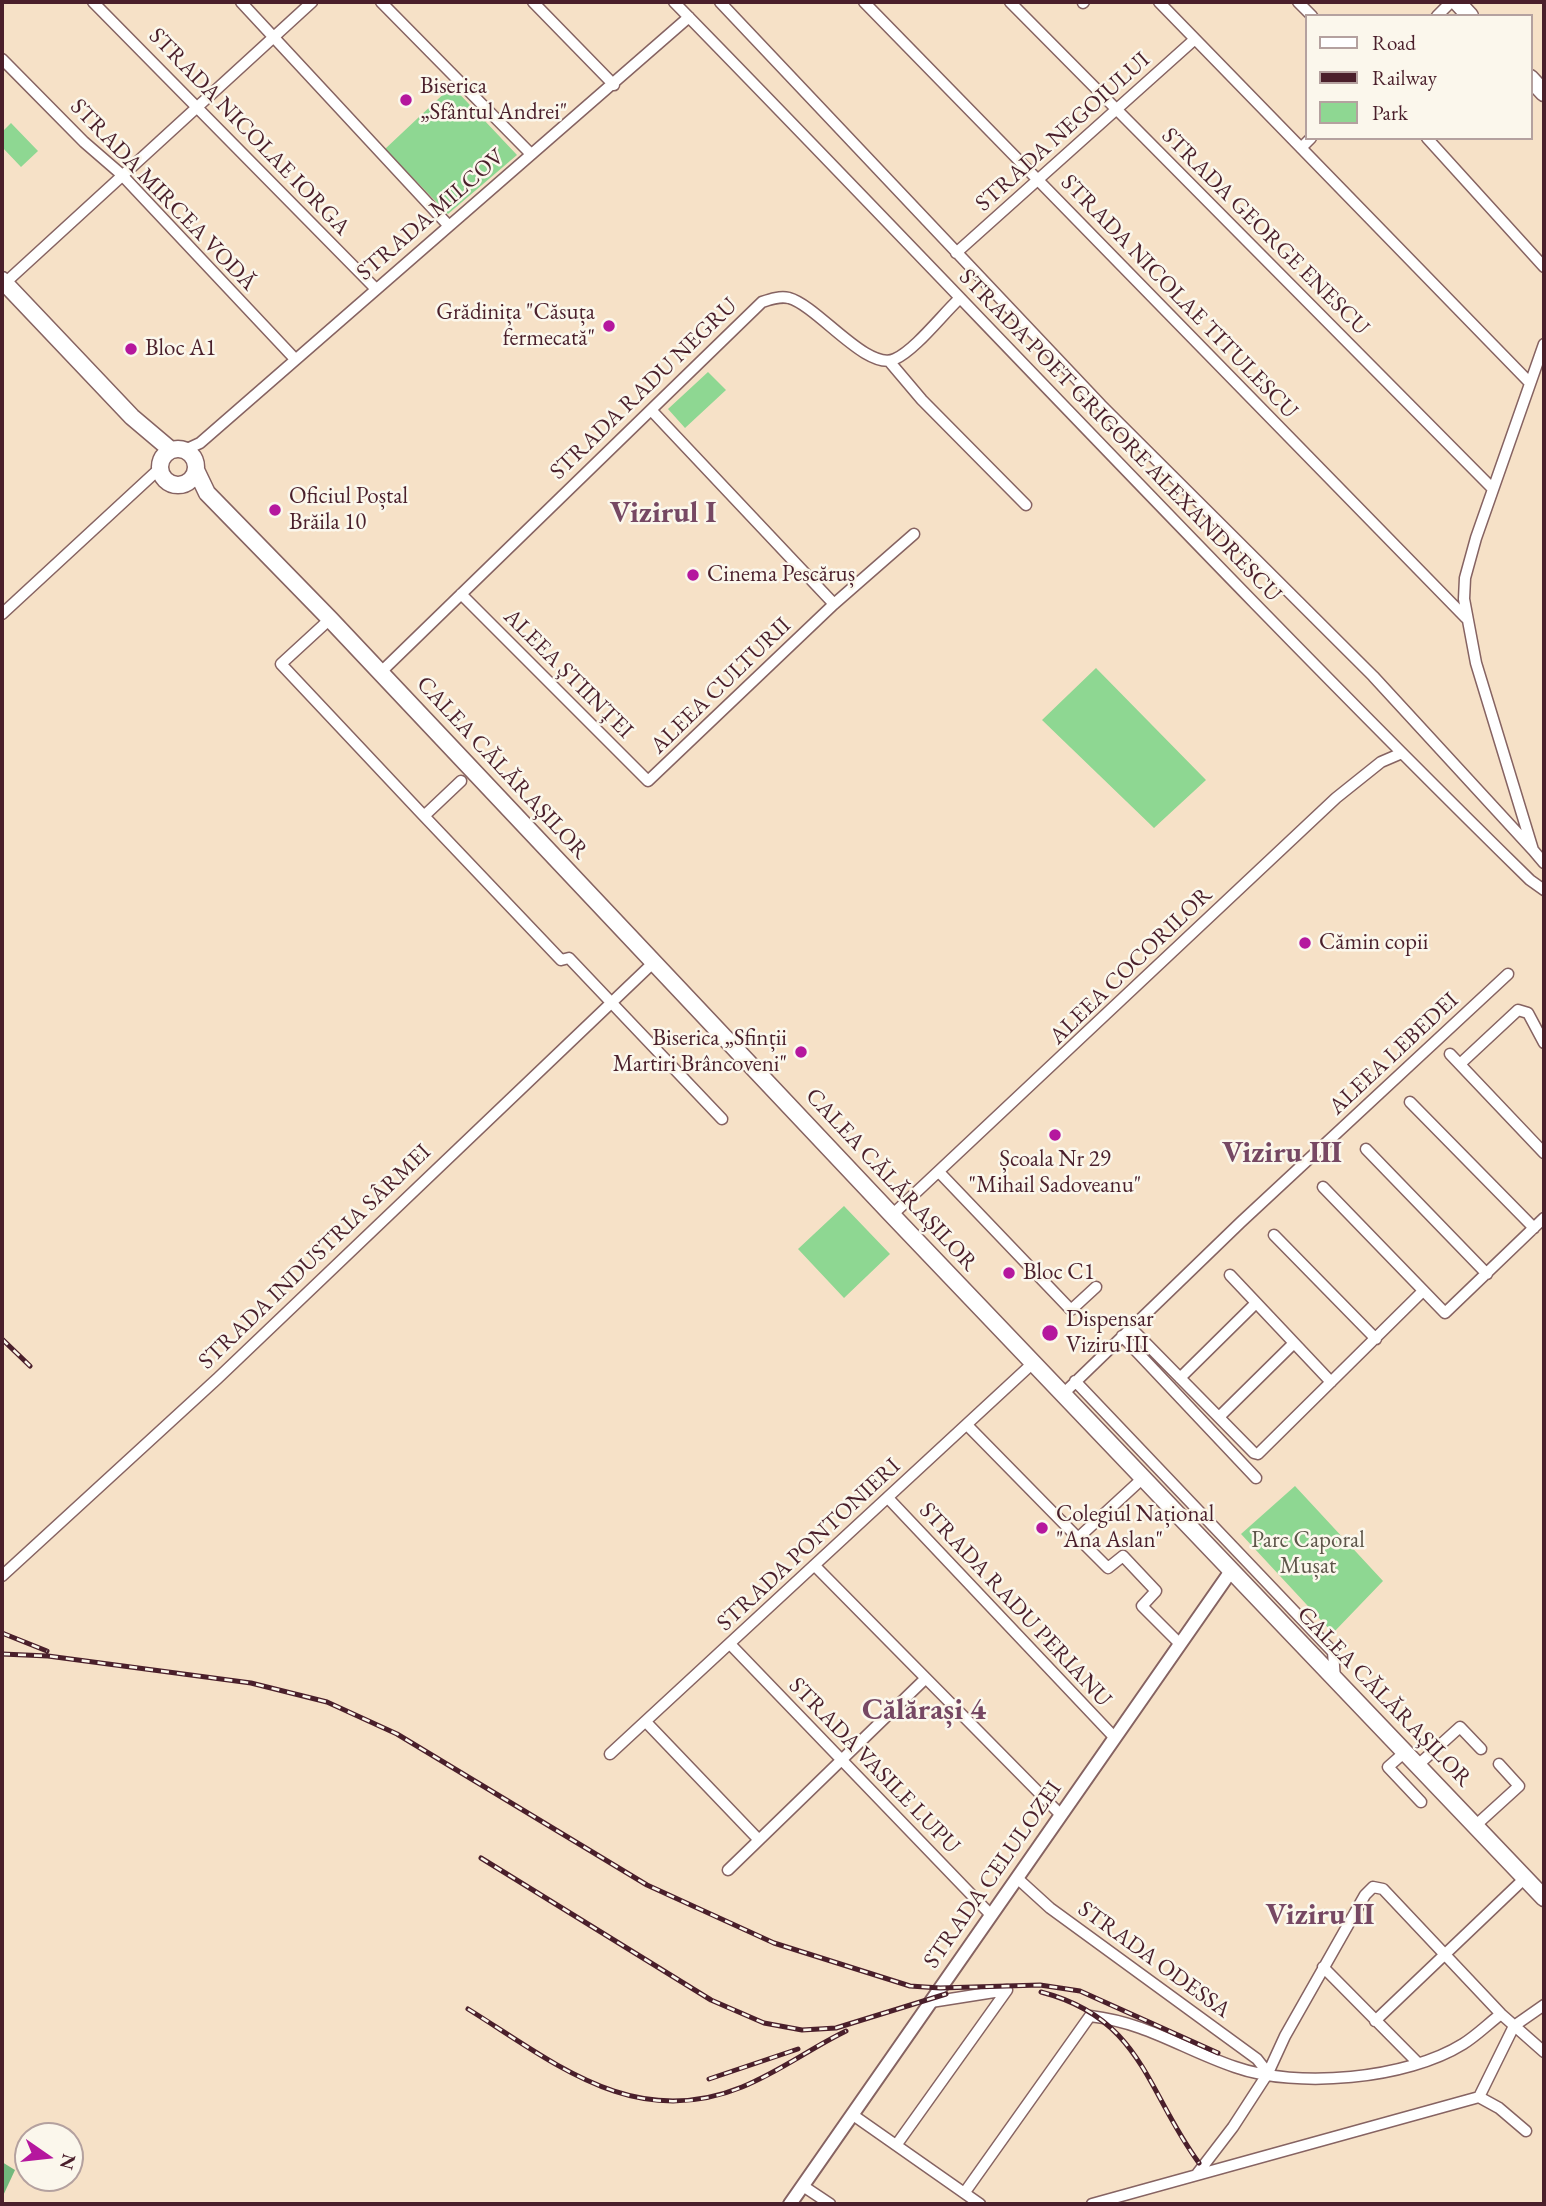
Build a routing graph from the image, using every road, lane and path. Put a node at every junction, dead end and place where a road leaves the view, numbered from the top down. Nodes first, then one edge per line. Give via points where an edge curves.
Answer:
1 (93, 2) edge
2 (241, 2) edge
3 (312, 2) edge
4 (381, 2) edge
5 (533, 2) edge
6 (674, 2) edge
7 (720, 2) edge
8 (864, 2) edge
9 (1010, 2) edge
10 (1160, 2) edge
11 (689, 17) junction
12 (274, 35) junction
13 (1195, 39) junction
14 (2, 59) edge
15 (1532, 80) edge
16 (614, 85) junction
17 (1544, 93) edge
18 (197, 104) junction
19 (1118, 111) junction
20 (1309, 140) edge
21 (1429, 140) edge
22 (1301, 148) junction
23 (530, 153) junction
24 (121, 174) junction
25 (1038, 180) junction
26 (449, 226) junction
27 (956, 253) junction
28 (1544, 267) edge
29 (4, 281) edge
30 (376, 289) junction
31 (959, 299) junction
32 (1544, 344) edge
33 (295, 359) junction
34 (889, 361) junction
35 (1530, 383) junction
36 (652, 411) junction
37 (132, 417) junction
38 (189, 454) junction
39 (160, 466) junction
40 (182, 485) junction
41 (1493, 489) junction
42 (207, 493) junction
43 (1026, 505) dead end
44 (914, 534) dead end
45 (461, 594) junction
46 (834, 604) junction
47 (2, 614) edge
48 (1466, 618) junction
49 (330, 619) junction
50 (380, 672) junction
51 (1402, 753) junction
52 (461, 781) dead end
53 (648, 781) joint
54 (424, 816) junction
55 (1533, 850) junction
56 (1544, 863) edge
57 (1544, 890) edge
58 (653, 963) junction
59 (1508, 974) dead end
60 (610, 1001) junction
61 (1544, 1043) edge
62 (1450, 1054) dead end
63 (1460, 1064) junction
64 (1410, 1102) dead end
65 (722, 1119) dead end
66 (1366, 1149) dead end
67 (1544, 1153) edge
68 (940, 1172) junction
69 (1323, 1187) dead end
70 (892, 1215) junction
71 (1544, 1218) edge
72 (1534, 1228) junction
73 (1273, 1235) dead end
74 (1487, 1274) junction
75 (1230, 1275) dead end
76 (1096, 1287) dead end
77 (1423, 1292) junction
78 (1256, 1303) junction
79 (1131, 1328) junction
80 (1122, 1336) junction
81 (1376, 1339) junction
82 (1294, 1343) junction
83 (1033, 1363) junction
84 (1180, 1378) junction
85 (1075, 1381) junction
86 (1331, 1382) junction
87 (1063, 1394) junction
88 (1219, 1417) junction
89 (967, 1425) junction
90 (1143, 1478) junction
91 (1256, 1478) dead end
92 (888, 1498) junction
93 (1078, 1538) junction
94 (815, 1566) junction
95 (1231, 1571) junction
96 (2, 1576) edge
97 (730, 1644) junction
98 (1180, 1644) junction
99 (925, 1679) junction
100 (1335, 1679) junction
101 (646, 1722) junction
102 (1115, 1738) junction
103 (1481, 1749) dead end
104 (1405, 1752) junction
105 (610, 1754) dead end
106 (840, 1760) junction
107 (1499, 1764) dead end
108 (1418, 1765) junction
109 (1421, 1802) dead end
110 (1060, 1815) junction
111 (1475, 1826) junction
112 (758, 1839) junction
113 (729, 1870) dead end
114 (1017, 1878) junction
115 (1525, 1878) junction
116 (1544, 1898) edge
117 (992, 1915) junction
118 (1447, 1956) junction
119 (1323, 1967) junction
120 (931, 2002) junction
121 (1544, 2005) edge
122 (1501, 2014) junction
123 (1375, 2021) junction
124 (1514, 2026) junction
125 (1544, 2053) edge
126 (1418, 2063) junction
127 (1268, 2073) junction
128 (1479, 2097) junction
129 (853, 2115) junction
130 (1526, 2131) dead end
131 (897, 2144) junction
132 (1197, 2174) junction
133 (803, 2186) junction
134 (965, 2192) junction
135 (790, 2204) edge
136 (830, 2204) edge
137 (980, 2204) edge
138 (1092, 2204) edge

1 - 18 street, STRADA NICOLAE IORGA
2 - 12 street
3 - 12 street
4 - 23 street
5 - 16 street
6 - 11 street, STRADA POET GRIGORE ALEXANDRESCU
7 - 27 street, STRADA POET GRIGORE ALEXANDRESCU
8 - 25 street, STRADA NICOLAE TITULESCU
9 - 19 street, STRADA GEORGE ENESCU
10 - 13 street
11 - 16 street, STRADA MILCOV
11 - 31 street, STRADA POET GRIGORE ALEXANDRESCU
12 - 18 street
12 - 26 street
13 - 19 street, STRADA NEGOIULUI
13 - 22 street
14 - 24 street, STRADA MIRCEA VODĂ
15 - 17 main road
16 - 23 street, STRADA MILCOV
18 - 24 street
18 - 30 street, STRADA NICOLAE IORGA
19 - 25 street, STRADA NEGOIULUI
19 - 41 street, STRADA GEORGE ENESCU
20 - 22 street
21 - 28 street
22 - 35 street
23 - 26 street, STRADA MILCOV
24 - 29 street
24 - 33 street, STRADA MIRCEA VODĂ
25 - 27 street, STRADA NEGOIULUI
25 - 48 street, STRADA NICOLAE TITULESCU
26 - 30 street, STRADA MILCOV
27 - 55 street, STRADA POET GRIGORE ALEXANDRESCU via 1373,676
29 - 37 main road, CALEA CĂLĂRAȘILOR
30 - 33 street, STRADA MILCOV
31 - 34 street
31 - 51 street, STRADA POET GRIGORE ALEXANDRESCU
32 - 35 street
33 - 38 street, STRADA MILCOV
34 - 36 street, STRADA RADU NEGRU via 858,348 790,298 777,297 752,310
34 - 43 street
35 - 41 street
36 - 45 street, STRADA RADU NEGRU
36 - 46 street
37 - 38 main road, CALEA CĂLĂRAȘILOR
37 - 39 main road, CALEA CĂLĂRAȘILOR
38 - 39 main road
38 - 40 main road via 191,480
38 - 42 main road, CALEA CĂLĂRAȘILOR
39 - 40 main road, CALEA CĂLĂRAȘILOR via 167,482
39 - 47 street
40 - 42 main road, CALEA CĂLĂRAȘILOR
41 - 48 street via 1465,578
42 - 49 main road, CALEA CĂLĂRAȘILOR
44 - 46 street, ALEEA CULTURII
45 - 50 street, STRADA RADU NEGRU
45 - 53 street, ALEEA ȘTIINȚEI
46 - 53 street, ALEEA CULTURII
48 - 55 street
49 - 50 main road, CALEA CĂLĂRAȘILOR
49 - 54 street via 281,664
50 - 58 main road, CALEA CĂLĂRAȘILOR
51 - 57 street, STRADA POET GRIGORE ALEXANDRESCU
51 - 68 street, ALEEA COCORILOR via 1381,762 1336,798
52 - 54 street
54 - 60 street via 561,960 569,958
55 - 56 street, STRADA POET GRIGORE ALEXANDRESCU
58 - 60 street, STRADA INDUSTRIA SÂRMEI
58 - 70 main road, CALEA CĂLĂRAȘILOR
59 - 79 street, ALEEA LEBEDEI
60 - 65 street
60 - 96 street, STRADA INDUSTRIA SÂRMEI via 198,1397
61 - 63 street via 1528,1013 1518,1010
62 - 63 street
63 - 67 street
64 - 72 street
66 - 74 street
68 - 70 street, ALEEA COCORILOR
68 - 76 street via 1070,1310
69 - 77 street
70 - 83 main road, CALEA CĂLĂRAȘILOR
71 - 72 street
72 - 74 street
73 - 81 street
74 - 77 street via 1445,1313
75 - 78 street
77 - 81 street
78 - 82 street
78 - 84 street
79 - 80 street, ALEEA LEBEDEI
79 - 84 street
80 - 85 street, ALEEA LEBEDEI
80 - 91 street
81 - 86 street
82 - 86 street
82 - 88 street
83 - 87 main road, CALEA CĂLĂRAȘILOR
83 - 89 street, STRADA PONTONIERI
84 - 88 street
85 - 87 street, ALEEA LEBEDEI
85 - 100 street via 1333,1652
86 - 88 street via 1258,1454
87 - 90 main road, CALEA CĂLĂRAȘILOR
89 - 92 street, STRADA PONTONIERI
89 - 93 street
90 - 93 street
90 - 95 main road, CALEA CĂLĂRAȘILOR
92 - 94 street, STRADA PONTONIERI
92 - 102 street, STRADA RADU PERIANU
93 - 98 street via 1108,1568 1123,1556 1156,1591 1142,1606
94 - 97 street, STRADA PONTONIERI
94 - 99 street
95 - 98 street, STRADA CELULOZEI
95 - 100 main road, CALEA CĂLĂRAȘILOR
97 - 101 street, STRADA PONTONIERI
97 - 106 street, STRADA VASILE LUPU
98 - 102 street, STRADA CELULOZEI
99 - 106 street
99 - 110 street
100 - 104 main road, CALEA CĂLĂRAȘILOR
101 - 105 street, STRADA PONTONIERI
101 - 112 street
102 - 110 street, STRADA CELULOZEI
103 - 108 street via 1460,1727
104 - 108 main road, CALEA CĂLĂRAȘILOR
104 - 109 street via 1388,1767
106 - 112 street
106 - 117 street, STRADA VASILE LUPU
107 - 111 street via 1519,1786
108 - 111 main road, CALEA CĂLĂRAȘILOR
110 - 114 street, STRADA CELULOZEI
111 - 115 main road, CALEA CĂLĂRAȘILOR
112 - 113 street
114 - 117 street, STRADA CELULOZEI
114 - 127 street, STRADA ODESSA via 1050,1908 1262,2063
115 - 116 main road, CALEA CĂLĂRAȘILOR
115 - 118 street
117 - 120 street, STRADA CELULOZEI
118 - 119 street via 1383,1889 1373,1887
118 - 122 street
118 - 123 street
119 - 123 street
119 - 127 street
120 - 129 street, STRADA CELULOZEI
120 - 131 street via 1007,1990
121 - 124 street
122 - 124 street
122 - 126 street, STRADA ODESSA via 1463,2044
123 - 126 street
124 - 125 street
124 - 128 street
126 - 127 street, STRADA ODESSA via 1352,2078
127 - 132 street
127 - 134 street, STRADA ODESSA via 1235,2067 1138,2024 1090,2015
128 - 130 street
128 - 132 street
129 - 131 street
129 - 133 street, STRADA CELULOZEI
131 - 134 street
132 - 138 street
133 - 135 street, STRADA CELULOZEI
133 - 136 street
134 - 137 street

